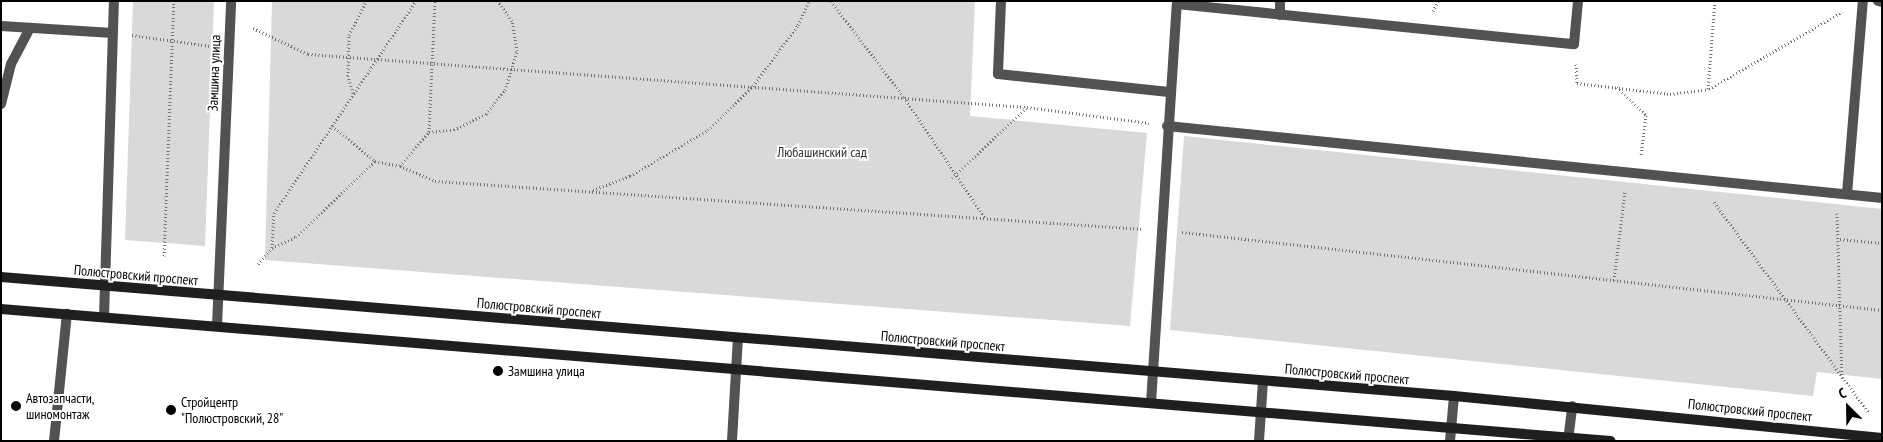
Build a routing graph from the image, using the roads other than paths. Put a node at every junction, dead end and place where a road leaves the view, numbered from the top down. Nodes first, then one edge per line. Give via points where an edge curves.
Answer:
1 (114, 1) edge
2 (231, 1) edge
3 (1002, 1) edge
4 (1280, 1) edge
5 (1578, 1) edge
6 (1863, 1) edge
7 (1878, 1) edge
8 (1882, 2) edge
9 (1175, 3) edge
10 (1280, 14) junction
11 (1, 26) edge
12 (30, 28) junction
13 (113, 33) junction
14 (6, 64) edge
15 (1169, 92) junction
16 (1, 104) edge
17 (1167, 126) junction
18 (1847, 194) junction
19 (1882, 198) edge
20 (1, 277) edge
21 (106, 286) junction
22 (220, 295) junction
23 (1, 309) edge
24 (67, 314) junction
25 (104, 317) junction
26 (217, 326) junction
27 (738, 338) junction
28 (735, 368) junction
29 (1154, 372) junction
30 (1263, 381) junction
31 (1454, 396) junction
32 (1151, 403) junction
33 (1572, 406) junction
34 (1261, 412) junction
35 (1451, 427) junction
36 (1882, 438) edge
37 (1568, 439) edge
38 (54, 441) edge
39 (732, 441) edge
40 (1258, 441) edge
41 (1450, 441) edge
42 (1611, 441) edge

1 - 13 street
2 - 22 street, Замшина улица
3 - 15 street via 998,74
4 - 10 street
5 - 10 street via 1574,44
6 - 18 street
7 - 8 street
9 - 10 street
9 - 15 street
11 - 12 street
12 - 13 street
12 - 14 street
13 - 21 street
14 - 16 street
15 - 17 street
17 - 18 street
17 - 29 street
18 - 19 street
20 - 21 main road, Полюстровский проспект
21 - 22 main road, Полюстровский проспект
21 - 25 street
22 - 26 street, Замшина улица
22 - 27 main road, Полюстровский проспект
23 - 24 main road
24 - 25 main road
24 - 38 street
25 - 26 main road
26 - 28 main road
27 - 28 street
27 - 29 main road, Полюстровский проспект
28 - 32 main road
28 - 39 street
29 - 30 main road, Полюстровский проспект
29 - 32 street
30 - 31 main road, Полюстровский проспект
30 - 34 street
31 - 33 main road, Полюстровский проспект
31 - 35 street
32 - 34 main road
33 - 36 main road, Полюстровский проспект
33 - 37 street
34 - 35 main road
34 - 40 street
35 - 37 main road
35 - 41 street
37 - 42 main road

